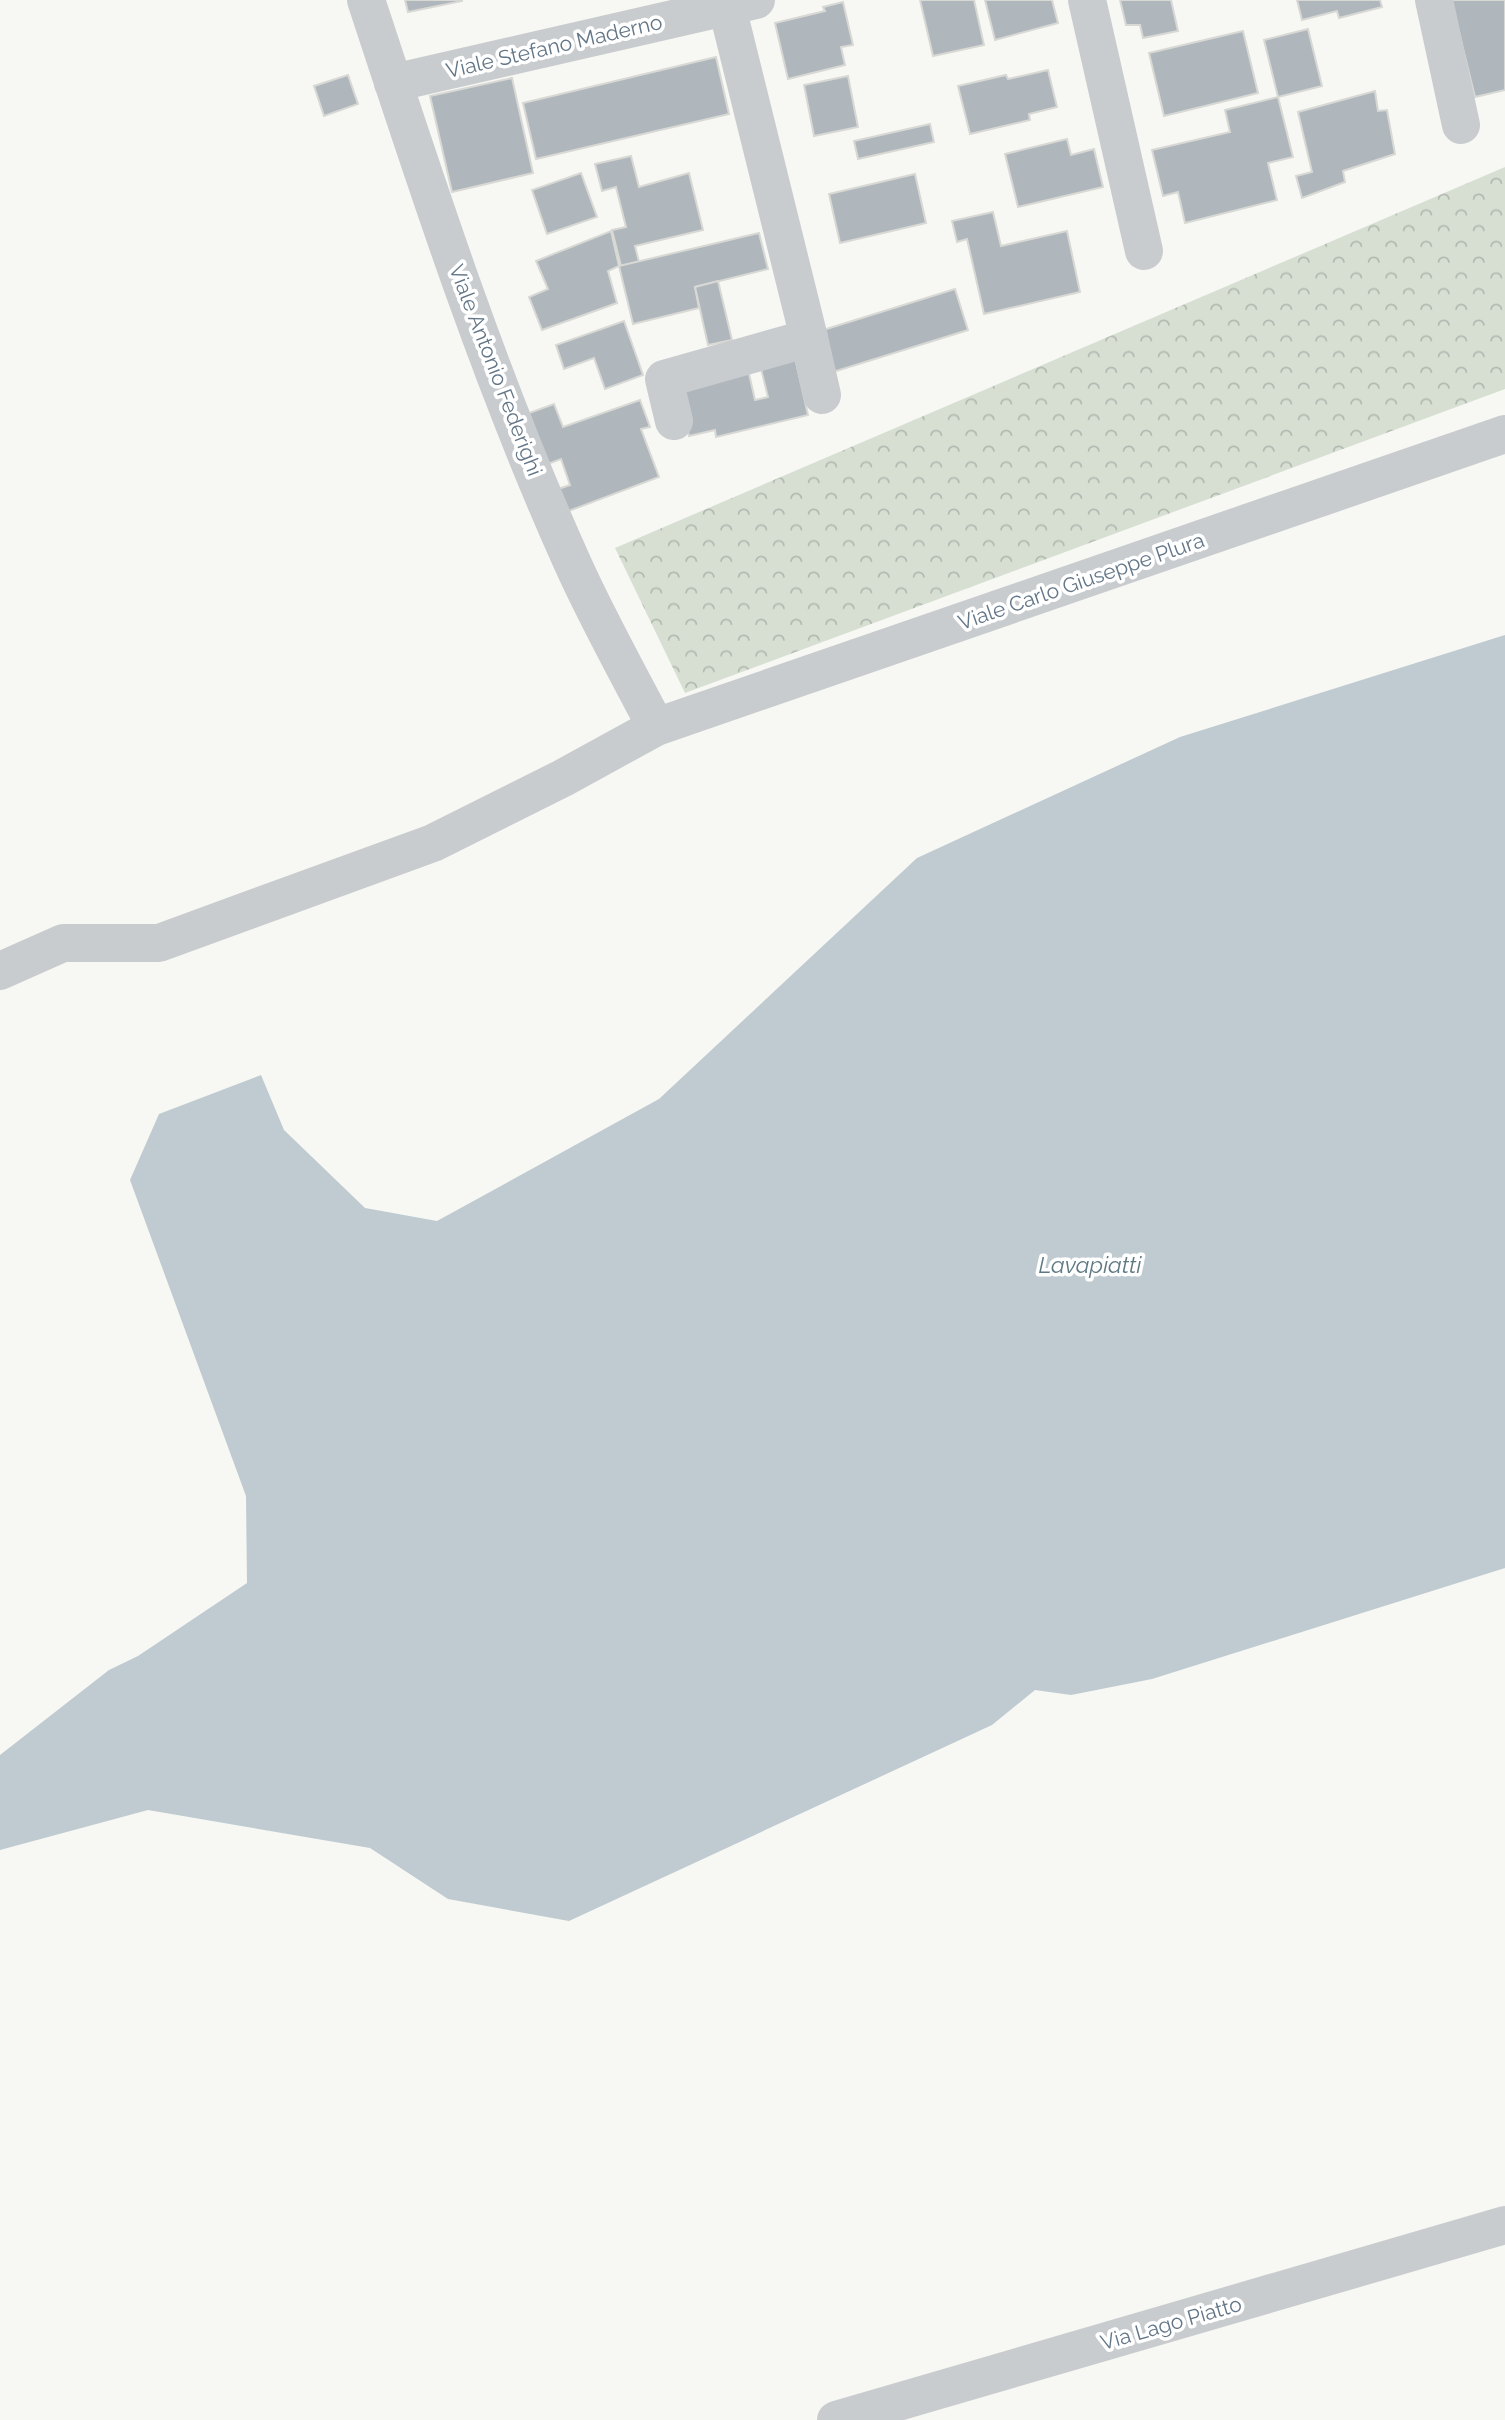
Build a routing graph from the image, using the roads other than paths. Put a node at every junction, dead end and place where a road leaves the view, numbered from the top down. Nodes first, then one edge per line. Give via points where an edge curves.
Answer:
1 (366, 0) edge
2 (1087, 0) edge
3 (1434, 0) edge
4 (741, 4) edge
5 (393, 83) junction
6 (1461, 125) dead end
7 (1144, 251) dead end
8 (809, 338) junction
9 (821, 395) dead end
10 (674, 421) dead end
11 (1505, 434) edge
12 (656, 727) junction
13 (0, 971) edge
14 (1505, 2225) edge
15 (836, 2420) edge

1 - 5 street, Viale Antonio Federighi
2 - 7 street
3 - 6 street
4 - 5 street, Viale Stefano Maderno
4 - 8 street
5 - 12 street, Viale Antonio Federighi via 523,448 573,565
8 - 9 street
8 - 10 street via 664,379
11 - 12 street, Viale Carlo Giuseppe Plura
12 - 13 street, Viale Carlo Giuseppe Plura via 420,848 159,943 63,943
14 - 15 street, Via Lago Piatto

